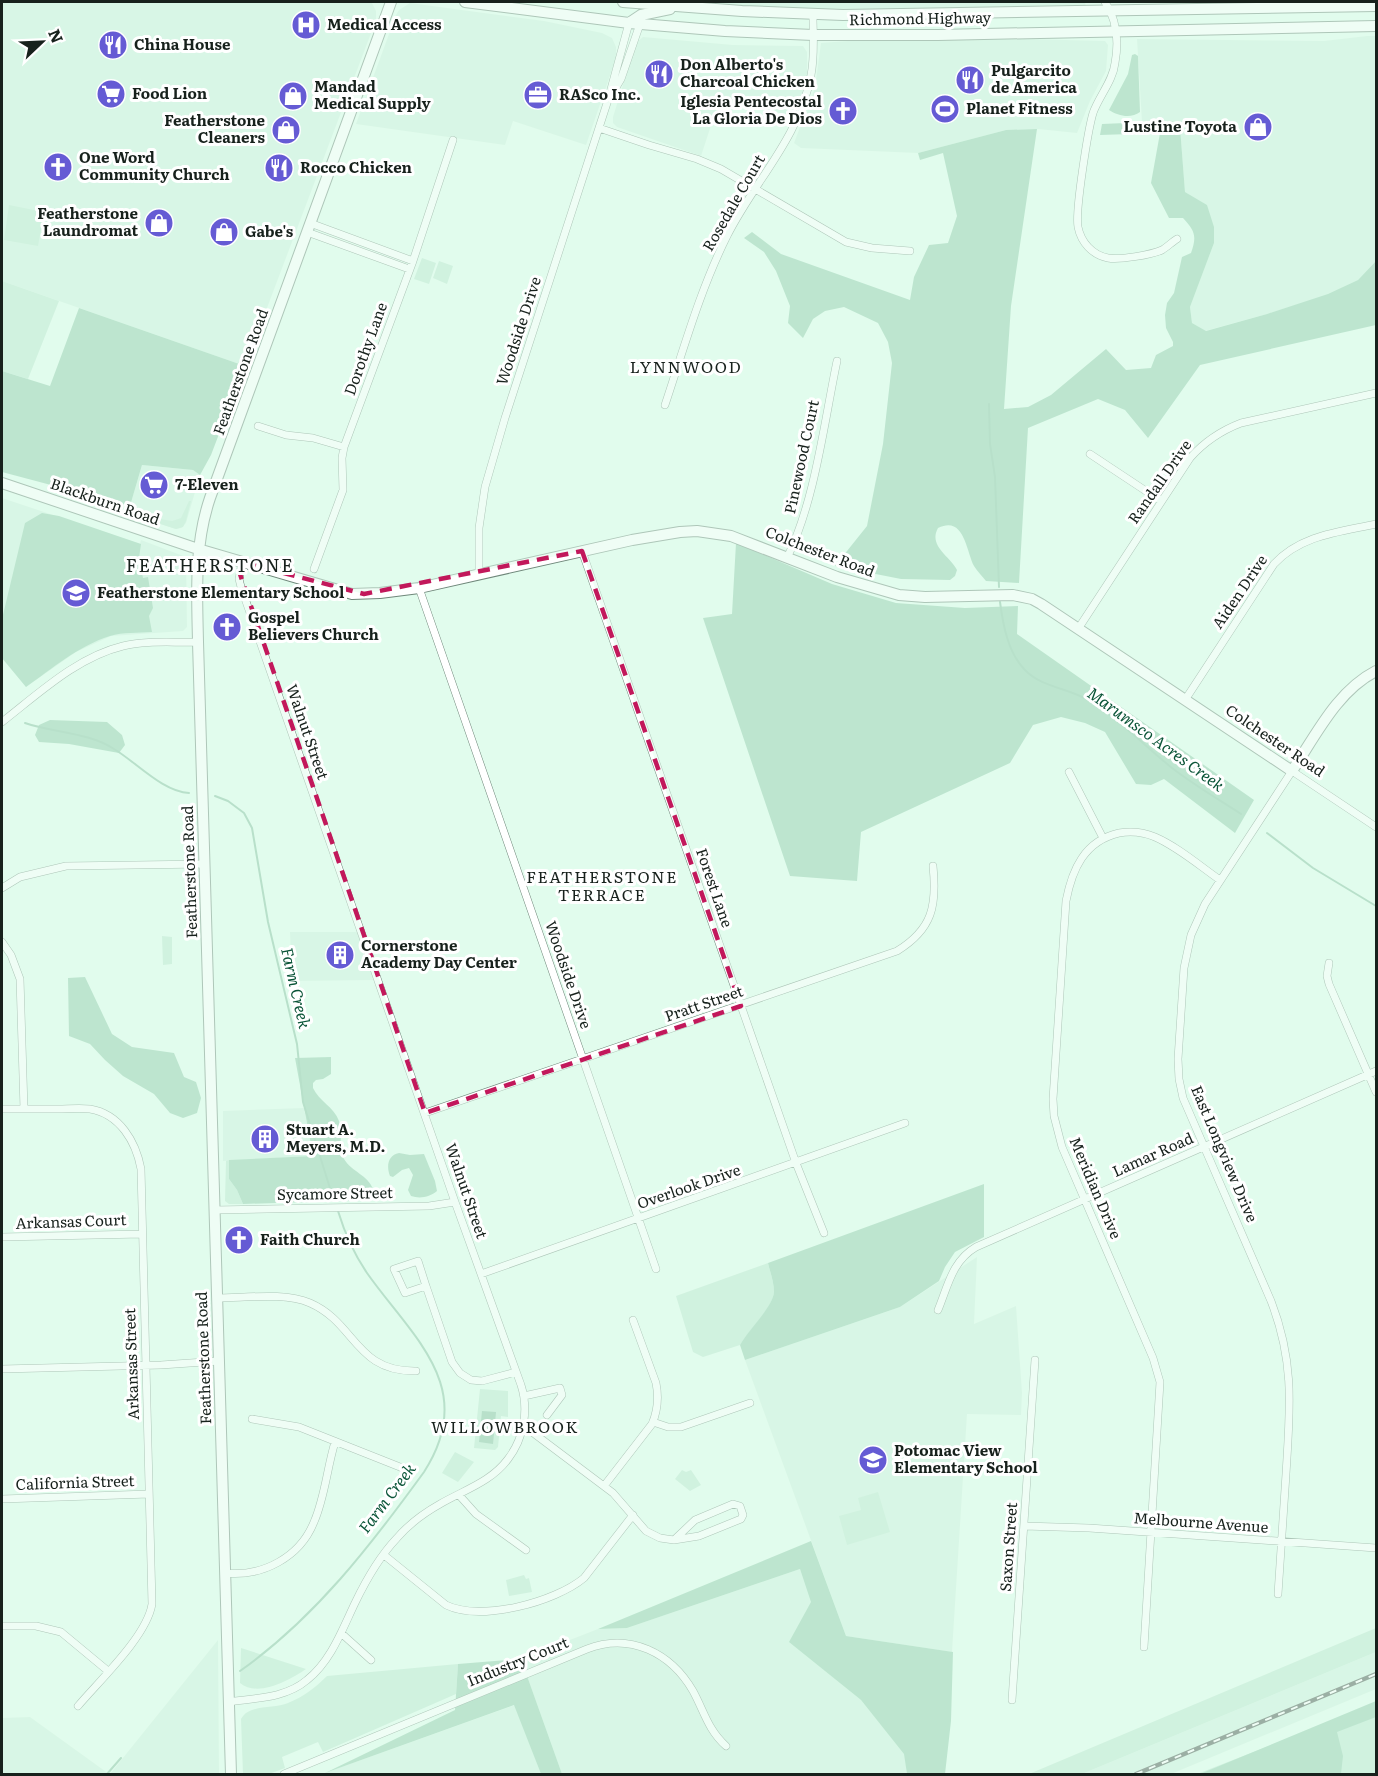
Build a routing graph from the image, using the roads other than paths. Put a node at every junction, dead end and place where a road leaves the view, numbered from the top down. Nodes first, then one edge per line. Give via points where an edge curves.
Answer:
1 (391, 2) edge
2 (465, 2) edge
3 (623, 2) edge
4 (1108, 6) edge
5 (1373, 6) edge
6 (682, 7) junction
7 (813, 15) junction
8 (635, 23) junction
9 (1377, 26) edge
10 (1343, 27) junction
11 (1117, 31) junction
12 (813, 35) junction
13 (608, 100) junction
14 (599, 128) junction
15 (453, 140) dead end
16 (755, 190) junction
17 (309, 227) junction
18 (1177, 239) dead end
19 (909, 251) dead end
20 (413, 261) junction
21 (410, 269) junction
22 (837, 361) dead end
23 (1377, 393) edge
24 (665, 405) dead end
25 (258, 426) dead end
26 (344, 447) junction
27 (1090, 454) dead end
28 (2, 483) edge
29 (1161, 501) junction
30 (1377, 524) edge
31 (198, 549) junction
32 (582, 551) junction
33 (788, 558) junction
34 (242, 562) junction
35 (314, 569) dead end
36 (478, 574) junction
37 (419, 588) junction
38 (1078, 629) junction
39 (198, 642) junction
40 (1377, 671) edge
41 (1185, 700) junction
42 (2, 722) edge
43 (1292, 771) junction
44 (1070, 772) dead end
45 (1377, 827) edge
46 (1103, 838) junction
47 (205, 864) junction
48 (933, 866) dead end
49 (1221, 880) junction
50 (2, 888) edge
51 (2, 942) edge
52 (1329, 963) dead end
53 (741, 1006) junction
54 (583, 1060) junction
55 (1373, 1073) edge
56 (1377, 1092) edge
57 (2, 1109) edge
58 (24, 1109) junction
59 (425, 1113) junction
60 (905, 1123) dead end
61 (1203, 1147) junction
62 (796, 1163) junction
63 (1084, 1200) junction
64 (455, 1202) junction
65 (215, 1210) junction
66 (638, 1218) junction
67 (142, 1233) junction
68 (824, 1233) dead end
69 (2, 1237) edge
70 (656, 1269) dead end
71 (481, 1274) junction
72 (426, 1286) junction
73 (217, 1298) junction
74 (938, 1310) dead end
75 (633, 1320) dead end
76 (1035, 1360) dead end
77 (219, 1361) junction
78 (145, 1365) junction
79 (2, 1369) edge
80 (416, 1371) dead end
81 (516, 1372) junction
82 (524, 1396) junction
83 (750, 1403) dead end
84 (548, 1415) dead end
85 (252, 1419) dead end
86 (653, 1422) junction
87 (524, 1426) junction
88 (335, 1442) junction
89 (405, 1469) dead end
90 (604, 1486) junction
91 (149, 1494) junction
92 (459, 1495) junction
93 (2, 1499) edge
94 (633, 1515) junction
95 (1024, 1526) junction
96 (1152, 1533) junction
97 (675, 1540) junction
98 (1281, 1542) junction
99 (1377, 1548) edge
100 (526, 1550) dead end
101 (384, 1555) junction
102 (225, 1574) junction
103 (1278, 1594) dead end
104 (2, 1626) edge
105 (340, 1633) junction
106 (1144, 1647) dead end
107 (370, 1660) dead end
108 (108, 1671) junction
109 (1012, 1700) dead end
110 (229, 1702) junction
111 (78, 1706) dead end
112 (726, 1746) dead end
113 (231, 1774) edge
114 (284, 1774) edge

1 - 17 street, Featherstone Road
2 - 8 street, Richmond Highway
3 - 6 street, Richmond Highway
4 - 5 street, Richmond Highway
4 - 7 street, Richmond Highway
4 - 11 street
5 - 10 street via 1353,14
6 - 7 street, Richmond Highway
6 - 8 street via 644,14
7 - 12 street, Rosedale Court
8 - 12 street, Richmond Highway
8 - 13 street, Woodside Drive
8 - 13 street, Woodside Drive via 621,79
9 - 10 street, Richmond Highway
10 - 11 street, Richmond Highway
11 - 12 street, Richmond Highway
11 - 18 street via 1115,65 1090,128 1078,212 1079,232 1093,251 1110,258 1159,251
12 - 16 street, Rosedale Court via 811,74 796,122
13 - 14 street, Woodside Drive
14 - 16 street via 709,164
14 - 36 street, Woodside Drive via 485,487
15 - 20 street, Dorothy Lane
16 - 19 street via 846,242
16 - 24 street, Rosedale Court via 714,263
17 - 20 street
17 - 21 street
17 - 31 street, Featherstone Road via 210,498
20 - 21 street, Dorothy Lane
21 - 26 street, Dorothy Lane
22 - 33 street, Pinewood Court via 810,493
23 - 29 street, Randall Drive via 1228,428 1199,448
25 - 26 street
26 - 35 street, Dorothy Lane via 342,494
27 - 29 street
28 - 31 street, Blackburn Road
29 - 38 street, Randall Drive
30 - 41 street, Aiden Drive via 1313,537 1283,555
31 - 34 street, Colchester Road
31 - 39 street, Featherstone Road
32 - 33 street, Colchester Road via 697,531 731,536
32 - 36 street, Colchester Road
32 - 53 street, Forest Lane
33 - 38 street, Colchester Road via 899,595 1022,596
34 - 37 street, Colchester Road via 352,594
34 - 59 street, Walnut Street via 241,587
36 - 37 street, Colchester Road
37 - 54 street, Woodside Drive
38 - 41 street, Colchester Road
39 - 42 street via 132,644 100,654 77,666
39 - 47 street, Featherstone Road
40 - 43 street, East Longview Drive via 1362,678 1341,698
41 - 43 street, Colchester Road
43 - 45 street, Colchester Road
43 - 49 street, East Longview Drive
44 - 46 street
46 - 49 street via 1130,832 1152,836
46 - 63 street, Meridian Drive via 1081,858 1069,887 1053,1100 1059,1140
47 - 50 street via 66,866 20,877
47 - 65 street, Featherstone Road
48 - 53 street, Pratt Street via 933,907 924,928 907,945
49 - 61 street, East Longview Drive via 1198,918 1184,968 1179,1079
51 - 58 street via 14,960 21,986
52 - 55 street via 1329,984
53 - 54 street, Pratt Street
53 - 62 street, Forest Lane
54 - 59 street, Pratt Street
54 - 66 street, Woodside Drive
55 - 56 street
55 - 61 street, Lamar Road
57 - 58 street, Arkansas Street
58 - 67 street, Arkansas Street via 91,1110 124,1129 139,1161
59 - 64 street, Walnut Street
60 - 62 street, Overlook Drive
61 - 63 street, Lamar Road
61 - 98 street, East Longview Drive via 1271,1301 1287,1355 1291,1404
62 - 66 street, Overlook Drive
62 - 68 street, Forest Lane
63 - 74 street, Lamar Road via 968,1252 956,1265
63 - 96 street, Meridian Drive via 1160,1382
64 - 65 street, Sycamore Street via 429,1206
64 - 71 street, Walnut Street
65 - 73 street, Featherstone Road
66 - 70 street, Woodside Drive
66 - 71 street, Overlook Drive
67 - 69 street, Arkansas Court
67 - 78 street, Arkansas Street
71 - 81 street, Walnut Street
72 - 72 street via 405,1293 394,1269 418,1261
72 - 81 street via 452,1362 460,1373 478,1382
73 - 77 street, Featherstone Road
73 - 80 street via 291,1298 312,1304 329,1314 371,1359 390,1369
75 - 86 street via 658,1393
76 - 95 street, Saxon Street
77 - 78 street
77 - 102 street, Featherstone Road
78 - 79 street
78 - 91 street, Arkansas Street
81 - 82 street, Walnut Street
82 - 84 street via 560,1388 562,1395
82 - 87 street, Walnut Street
83 - 86 street via 681,1427
85 - 88 street via 291,1425
86 - 90 street
87 - 90 street
87 - 92 street, Walnut Street via 502,1467
88 - 89 street
88 - 102 street via 315,1521 305,1539 275,1565 250,1573
90 - 94 street
91 - 93 street, California Street
91 - 108 street, Arkansas Street via 151,1611 141,1632
92 - 100 street via 476,1514
92 - 101 street, Walnut Street via 410,1525
94 - 97 street via 654,1536
94 - 101 street via 574,1586 519,1606 476,1612 453,1608
95 - 96 street, Melbourne Avenue
95 - 109 street, Saxon Street
96 - 98 street, Melbourne Avenue
96 - 106 street, Meridian Drive
97 - 97 street via 699,1536 741,1519 740,1506 733,1504 695,1520
98 - 99 street, Melbourne Avenue
98 - 103 street, East Longview Drive
101 - 105 street, Walnut Street
102 - 110 street, Featherstone Road
104 - 108 street via 36,1626 60,1632
105 - 107 street
105 - 110 street, Walnut Street via 324,1663 301,1685 272,1696
108 - 111 street, Arkansas Street
110 - 113 street, Featherstone Road
112 - 114 street, Industry Court via 706,1721 688,1684 669,1662 637,1645 613,1642 587,1648

